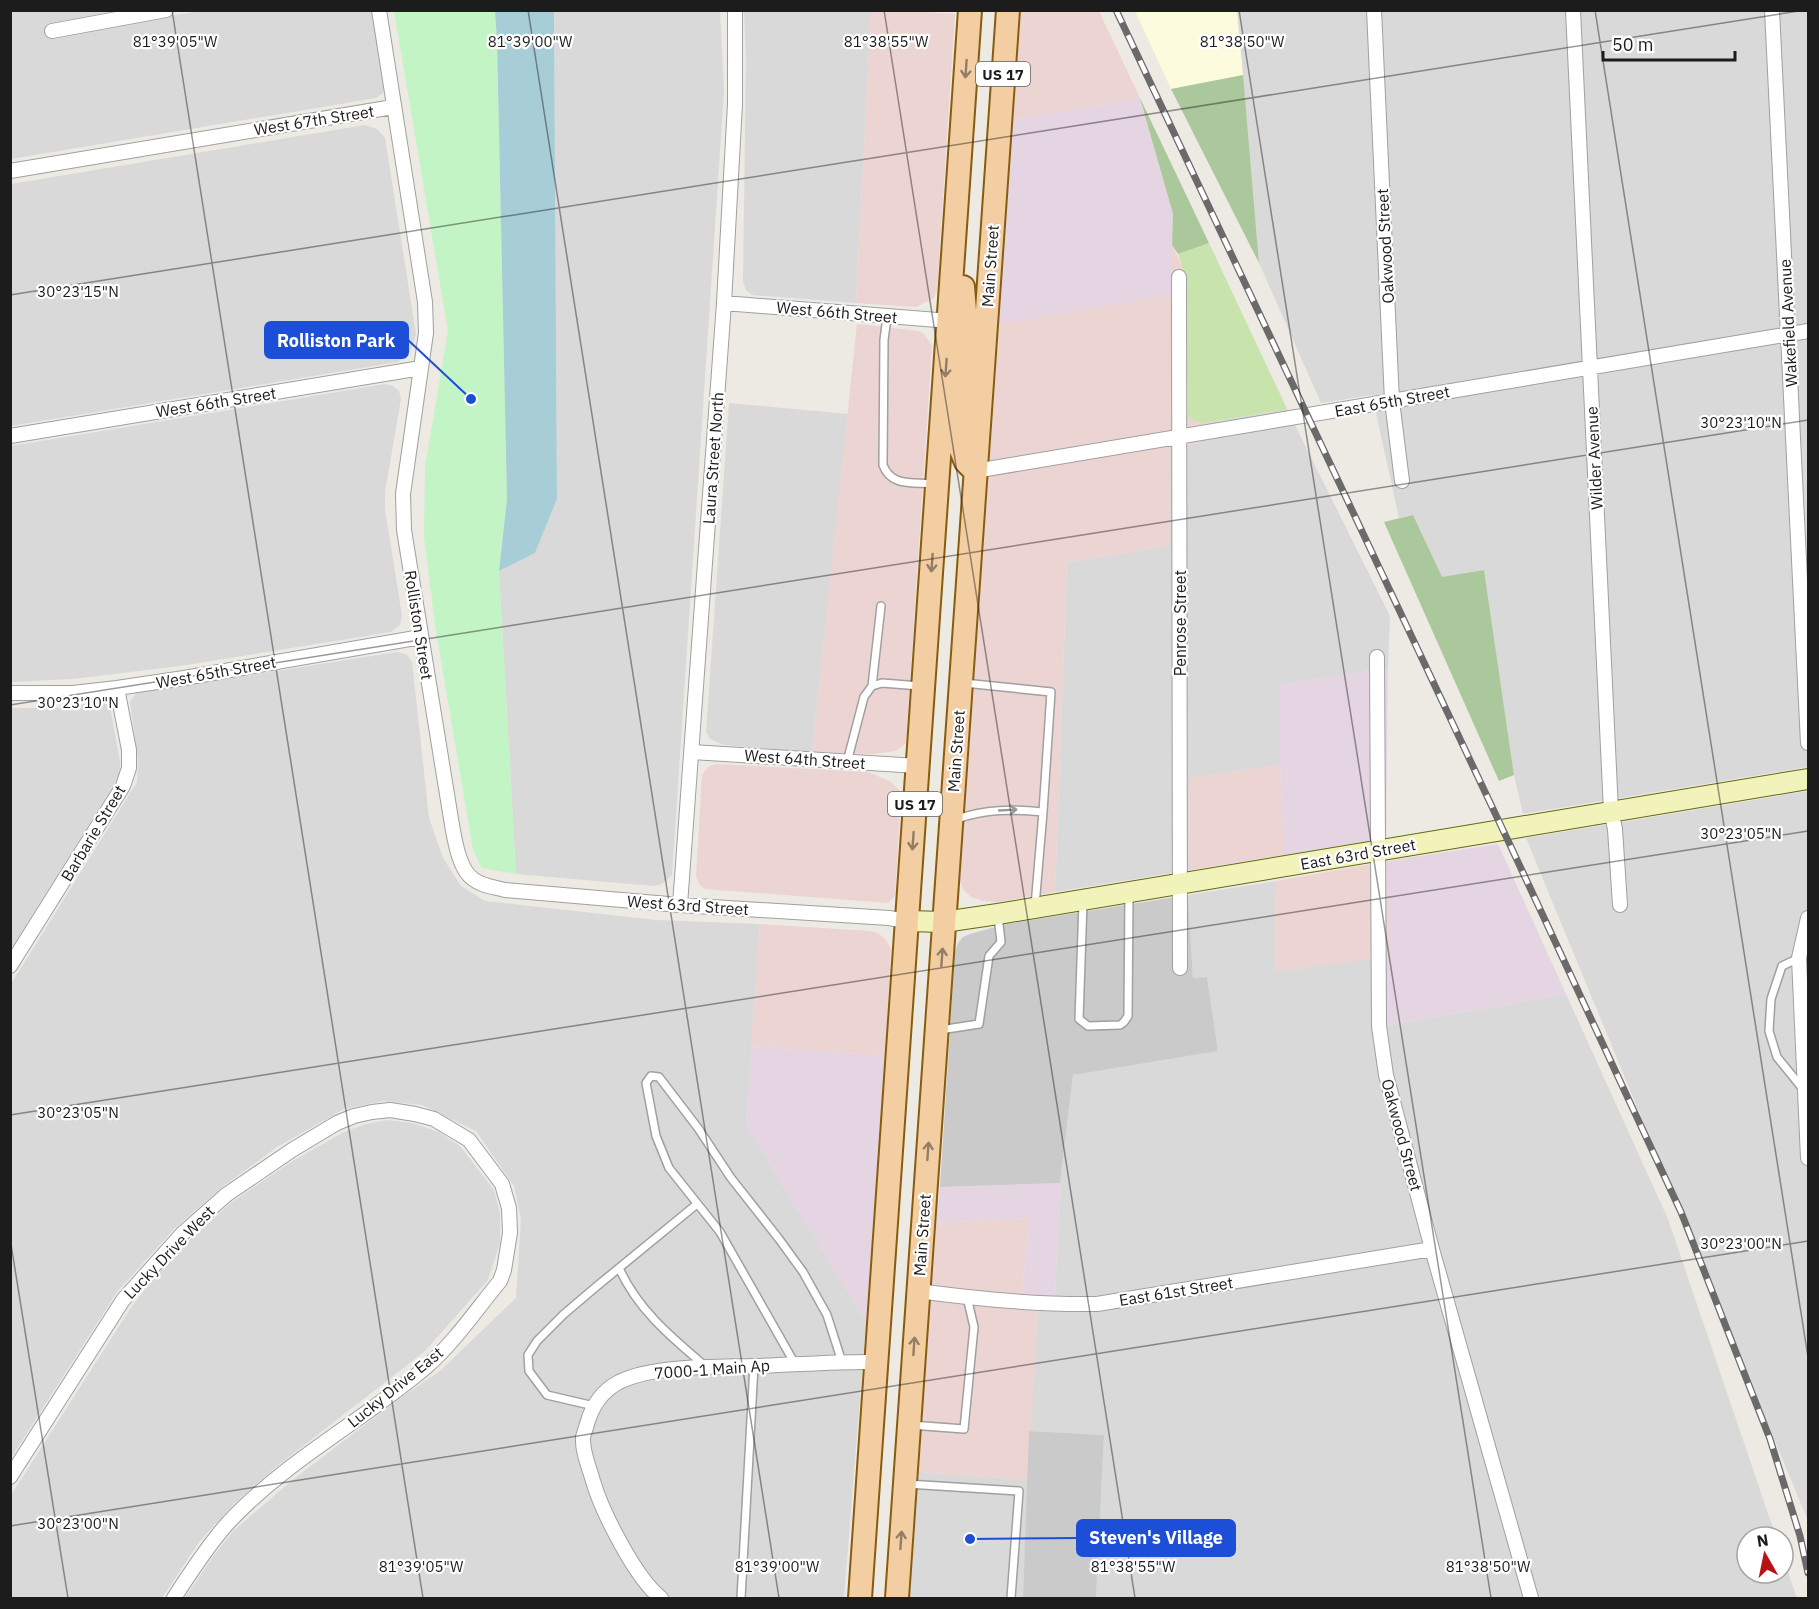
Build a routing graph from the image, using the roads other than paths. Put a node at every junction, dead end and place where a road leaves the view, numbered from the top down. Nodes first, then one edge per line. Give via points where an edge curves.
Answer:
1 (166, 10) edge
2 (379, 10) edge
3 (735, 10) edge
4 (970, 10) edge
5 (1008, 10) edge
6 (1374, 10) edge
7 (1573, 10) edge
8 (1772, 10) edge
9 (52, 31) dead end
10 (393, 107) junction
11 (10, 171) edge
12 (956, 217) junction
13 (1179, 277) dead end
14 (724, 303) junction
15 (887, 316) junction
16 (950, 321) junction
17 (1809, 331) edge
18 (1788, 334) junction
19 (421, 368) junction
20 (1590, 368) junction
21 (1392, 401) junction
22 (10, 436) edge
23 (1180, 437) junction
24 (975, 471) junction
25 (1402, 481) dead end
26 (938, 484) junction
27 (880, 606) dead end
28 (421, 637) junction
29 (1377, 657) dead end
30 (961, 683) junction
31 (872, 686) junction
32 (924, 686) junction
33 (117, 688) junction
34 (10, 693) edge
35 (1809, 743) edge
36 (692, 752) junction
37 (847, 762) junction
38 (918, 766) junction
39 (1809, 779) edge
40 (1611, 811) junction
41 (1043, 812) junction
42 (951, 820) junction
43 (1377, 852) junction
44 (471, 878) joint
45 (1181, 884) junction
46 (1129, 892) junction
47 (1083, 900) junction
48 (680, 905) junction
49 (1620, 905) dead end
50 (1035, 908) junction
51 (998, 914) junction
52 (1809, 918) edge
53 (907, 921) junction
54 (944, 922) junction
55 (1799, 958) junction
56 (10, 966) edge
57 (1180, 968) dead end
58 (937, 1030) junction
59 (1805, 1092) junction
60 (434, 1119) joint
61 (1809, 1158) edge
62 (697, 1204) junction
63 (1432, 1249) junction
64 (619, 1268) junction
65 (918, 1291) junction
66 (967, 1297) junction
67 (842, 1362) junction
68 (877, 1362) junction
69 (795, 1364) junction
70 (754, 1366) junction
71 (706, 1367) junction
72 (594, 1406) junction
73 (909, 1425) junction
74 (10, 1477) edge
75 (905, 1483) junction
76 (174, 1599) edge
77 (661, 1599) edge
78 (741, 1599) edge
79 (862, 1599) edge
80 (897, 1599) edge
81 (1011, 1599) edge
82 (1531, 1599) edge

1 - 9 street
2 - 10 street
3 - 14 street, Laura Street North via 735,104
4 -> 12 main road, US 17
5 - 24 main road, Main Street / US 17
6 - 21 street, Oakwood Street
7 - 20 street, Wilder Avenue
8 - 18 street, Wakefield Avenue
10 - 11 street, West 67th Street
10 - 19 street, West 67th Street via 425,302
12 - 16 main road, US 17
12 - 24 main road via 967,335 961,450
13 - 23 street, Penrose Street
14 - 15 street, West 66th Street
14 - 36 street, Laura Street North
15 - 16 street, West 66th Street
15 - 26 lane via 883,465 886,474 896,481
16 -> 26 main road, US 17
17 - 18 street, East 65th Street
18 - 20 street, East 65th Street
18 - 35 street, Wakefield Avenue
19 - 22 street, West 66th Street
19 - 28 street, Rolliston Street via 403,494 404,530
20 - 21 street, East 65th Street
20 - 40 street, Wilder Avenue
21 - 23 street, East 65th Street
21 - 25 street, Oakwood Street
23 - 24 street, East 65th Street
23 - 45 street, Penrose Street
24 - 30 main road, Main Street / US 17
26 -> 32 main road, US 17
27 - 31 lane
28 - 33 street, West 65th Street
28 - 44 street, Rolliston Street via 458,855
29 - 43 street, Oakwood Street
30 - 41 lane via 1051,692
30 - 42 main road, Main Street / US 17
31 - 32 lane
31 - 37 lane via 864,697
32 - 38 main road, US 17
33 - 34 street, West 65th Street
33 - 56 street, Barbarie Street via 129,750 123,786
36 - 37 street, West 64th Street
36 - 48 street, Laura Street North
37 - 38 street, West 64th Street
38 -> 53 main road, US 17
39 - 40 street, East 63rd Street
40 - 43 street, East 63rd Street
40 - 49 street, Wilder Avenue
42 -> 41 lane via 976,812
41 - 50 lane
42 - 54 main road, Main Street / US 17
43 - 45 street, East 63rd Street
43 - 63 street, Oakwood Street via 1379,1026 1386,1075
44 - 48 street, West 63rd Street via 505,890
45 - 46 street, East 63rd Street
45 - 57 street, Penrose Street
46 - 47 street, East 63rd Street
46 - 47 lane via 1128,1016 1120,1025 1088,1026 1079,1019
47 - 50 street, East 63rd Street
48 - 53 street, West 63rd Street
50 - 51 street, East 63rd Street
51 - 54 street, East 63rd Street
51 - 58 lane via 1001,942 989,956 979,1024
52 - 55 street
53 - 54 street, East 63rd Street
53 - 68 main road, US 17
58 -> 54 main road, Main Street / US 17
55 - 59 street
55 - 59 lane via 1782,966 1771,999 1769,1031 1777,1058
65 -> 58 main road, Main Street / US 17
59 - 61 street
60 - 74 street, Lucky Drive West via 390,1110 354,1116 292,1150 226,1195 182,1234 123,1300
60 - 76 street, Lucky Drive East via 469,1140 502,1184 509,1208 510,1233 500,1281 425,1367 292,1466 228,1523
62 - 64 lane
62 - 67 lane via 669,1168 656,1136 646,1083 651,1077 658,1077 698,1128 803,1272 827,1315
62 - 69 lane via 720,1232
63 - 66 street, East 61st Street via 1097,1304
63 - 82 street, Oakwood Street
64 - 71 lane via 628,1288 648,1314
64 - 72 lane via 543,1334 528,1355 529,1371 547,1395
65 - 66 street, East 61st Street
73 -> 65 main road, Main Street / US 17
66 - 73 lane via 974,1327 964,1429
67 - 68 street, 7000-1 Main Ap
67 - 69 street, 7000-1 Main Ap
68 - 79 main road, US 17
69 - 70 street, 7000-1 Main Ap
70 - 71 street, 7000-1 Main Ap
70 - 78 lane
71 - 72 street, 7000-1 Main Ap via 634,1376 606,1391
72 - 77 street, 7000-1 Main Ap via 583,1437 595,1488 625,1551
73 - 75 main road, Main Street / US 17
80 -> 75 main road, Main Street / US 17
75 - 81 lane via 1019,1491

